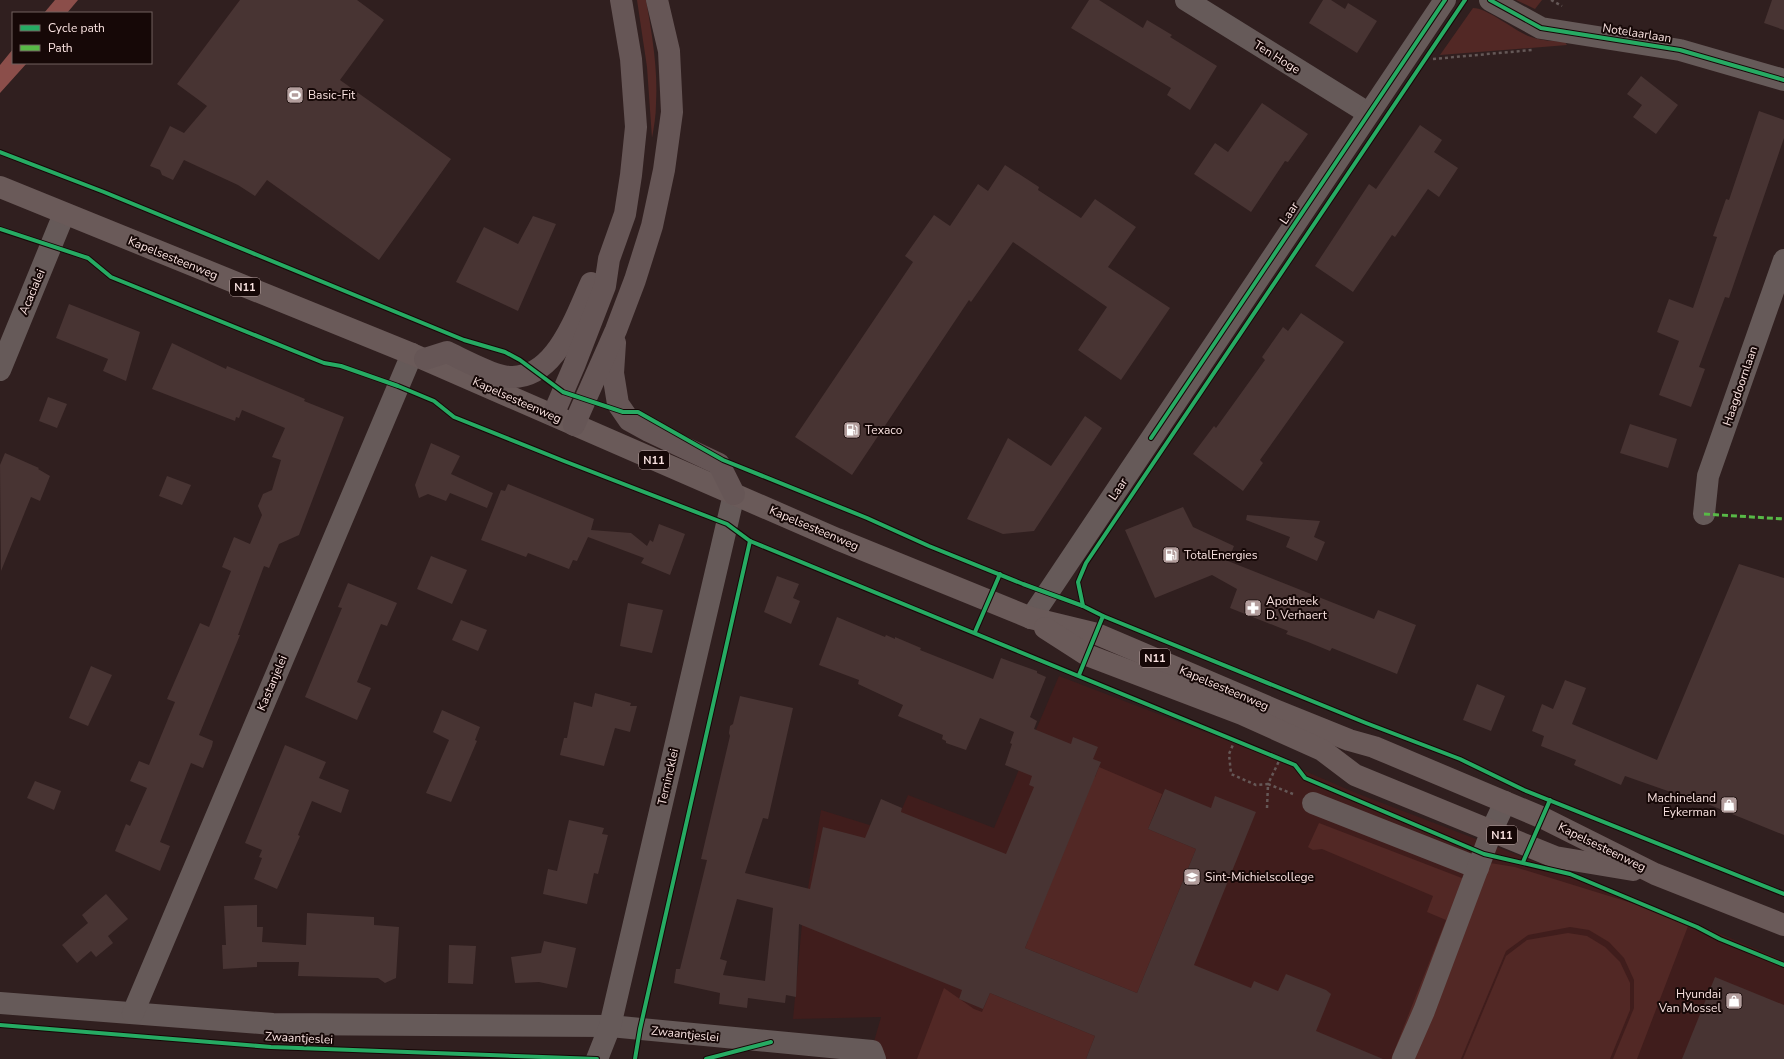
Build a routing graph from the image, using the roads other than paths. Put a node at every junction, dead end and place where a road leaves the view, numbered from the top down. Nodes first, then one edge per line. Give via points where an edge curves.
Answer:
1 (621, 0) edge
2 (657, 0) edge
3 (1186, 0) edge
4 (1445, 0) edge
5 (1490, 0) edge
6 (1784, 80) edge
7 (1368, 113) junction
8 (0, 187) edge
9 (64, 214) junction
10 (609, 260) junction
11 (1784, 260) edge
12 (616, 330) junction
13 (418, 356) junction
14 (0, 370) edge
15 (553, 415) junction
16 (574, 425) junction
17 (734, 494) junction
18 (1704, 514) dead end
19 (1031, 618) junction
20 (1348, 740) junction
21 (1332, 759) junction
22 (1505, 802) junction
23 (1313, 803) dead end
24 (1492, 830) junction
25 (1478, 868) junction
26 (1655, 874) junction
27 (1784, 925) edge
28 (0, 1003) edge
29 (133, 1013) junction
30 (610, 1026) junction
31 (874, 1055) edge
32 (597, 1059) edge
33 (1403, 1059) edge

1 - 10 highway via 631,59 636,127 625,214
2 - 12 highway via 669,51 672,112 664,170 652,226
3 - 7 street, Ten Hoge
4 - 7 street, Laar
5 - 6 street, Notelaarlaan via 1541,28 1680,50
7 - 19 street, Laar
8 - 9 main road, Kapelsesteenweg / N11
9 - 13 main road, Kapelsesteenweg / N11
9 - 14 street, Acacialei
10 - 13 highway via 593,280 568,333 552,357 538,370 521,377 502,376 447,352
10 - 15 highway via 605,286
11 - 18 street, Haagdoornlaan via 1708,476
12 - 16 highway
12 - 17 highway via 613,373 618,404 629,420 719,464
13 - 15 main road, Kapelsesteenweg / N11
13 - 29 street, Kastanjelei
15 - 16 main road, Kapelsesteenweg / N11
16 - 17 main road, Kapelsesteenweg / N11
17 - 19 main road, Kapelsesteenweg / N11
17 - 30 street, Ternincklei
19 - 20 main road, Kapelsesteenweg / N11 via 1096,634
19 - 21 main road, Kapelsesteenweg / N11 via 1087,655 1242,714 1322,750
20 - 21 street
20 - 22 main road, Kapelsesteenweg / N11 via 1374,747
21 - 24 main road, Kapelsesteenweg / N11 via 1355,775
22 - 24 street
22 - 26 main road, Kapelsesteenweg / N11
23 - 25 street
24 - 25 street
24 - 26 main road, Kapelsesteenweg / N11 via 1555,857
25 - 33 street via 1424,1011
26 - 27 main road, Kapelsesteenweg / N11
28 - 29 street, Zwaantjeslei
29 - 30 street, Zwaantjeslei via 273,1024
30 - 31 street, Zwaantjeslei
30 - 32 street, Ternincklei

